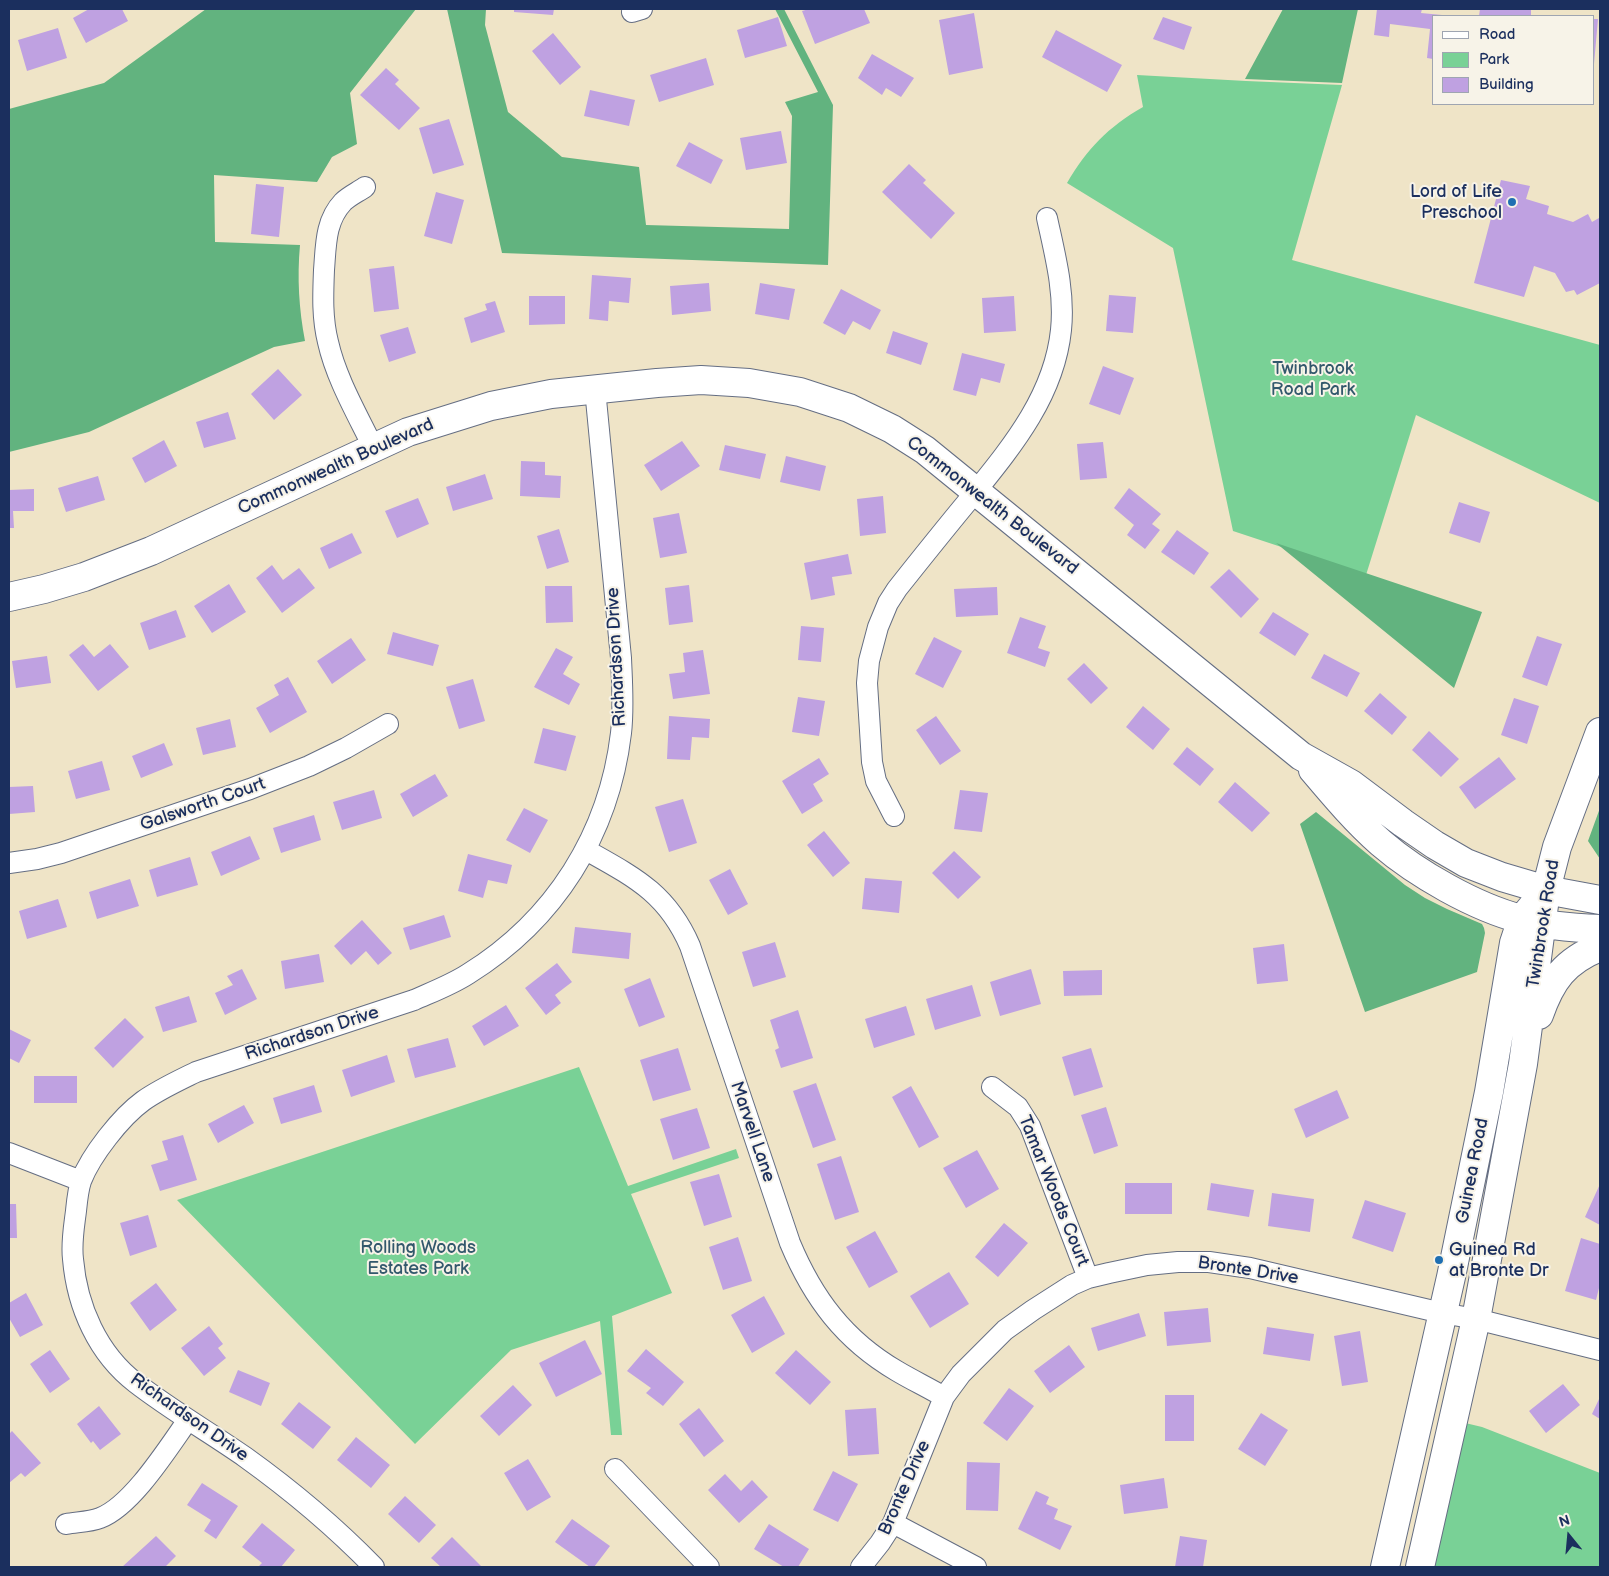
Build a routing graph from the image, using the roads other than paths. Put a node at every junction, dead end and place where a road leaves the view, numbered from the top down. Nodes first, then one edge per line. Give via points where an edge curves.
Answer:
1 (365, 187) dead end
2 (1047, 218) dead end
3 (596, 389) junction
4 (373, 447) junction
5 (976, 491) junction
6 (9, 597) edge
7 (388, 724) dead end
8 (1600, 732) edge
9 (1301, 756) junction
10 (894, 816) dead end
11 (586, 850) junction
12 (9, 863) edge
13 (1546, 890) junction
14 (1600, 900) edge
15 (1532, 921) junction
16 (1600, 929) edge
17 (1600, 947) edge
18 (1523, 1064) junction
19 (992, 1087) dead end
20 (9, 1153) edge
21 (81, 1181) junction
22 (1088, 1278) junction
23 (1442, 1313) junction
24 (1476, 1319) junction
25 (1600, 1350) edge
26 (944, 1397) junction
27 (188, 1420) junction
28 (615, 1469) dead end
29 (893, 1523) junction
30 (66, 1524) dead end
31 (374, 1567) edge
32 (710, 1567) edge
33 (861, 1567) edge
34 (976, 1567) edge
35 (1385, 1567) edge
36 (1420, 1567) edge

1 - 4 street via 344,202 330,223 326,236 322,300 333,358
2 - 5 street via 1061,285 1058,344 1048,381 1027,424
3 - 4 street, Commonwealth Boulevard via 491,406 408,432
3 - 5 street, Commonwealth Boulevard via 701,380 749,383 800,392 849,408 892,429 925,450
3 - 11 street, Richardson Drive via 623,700 622,731 611,787
4 - 6 street, Commonwealth Boulevard via 151,551 84,577
5 - 9 street, Commonwealth Boulevard
5 - 10 street via 897,589 873,642 867,682 872,762 876,781
7 - 12 street, Galsworth Court via 339,752 250,789 62,853
8 - 13 street, Twinbrook Road via 1557,847
9 - 13 street, Commonwealth Boulevard via 1351,784 1435,845 1466,862
9 - 15 street, Commonwealth Boulevard via 1346,808 1382,843 1418,870 1498,912
11 - 21 street, Richardson Drive via 575,869 529,926 468,974 414,1000 196,1072 169,1085 120,1122 94,1156
11 - 26 street, Marvell Lane via 651,890 684,931 790,1243 816,1295 841,1327 866,1350
13 - 14 street
13 - 15 street, Guinea Road
15 - 16 street
15 - 18 street, Twinbrook Road
15 - 23 street, Guinea Road via 1514,943 1489,1092
17 - 18 street via 1584,953 1553,982
18 - 24 street, Guinea Road
19 - 22 street, Tamar Woods Court via 1018,1107 1030,1126
20 - 21 street
21 - 27 street, Richardson Drive via 72,1241 77,1290 87,1319 100,1344 135,1383
22 - 23 street, Bronte Drive via 1147,1265 1209,1262 1250,1268
22 - 26 street, Bronte Drive via 1072,1285 1005,1330 961,1374
23 - 24 street, Bronte Drive
23 - 35 street, Guinea Road
24 - 25 street, Bronte Drive
24 - 36 street, Guinea Road
26 - 29 street, Bronte Drive
27 - 30 street via 147,1477 115,1509 100,1518
27 - 31 street, Richardson Drive via 284,1486
28 - 32 street
29 - 33 street, Bronte Drive
29 - 34 street

